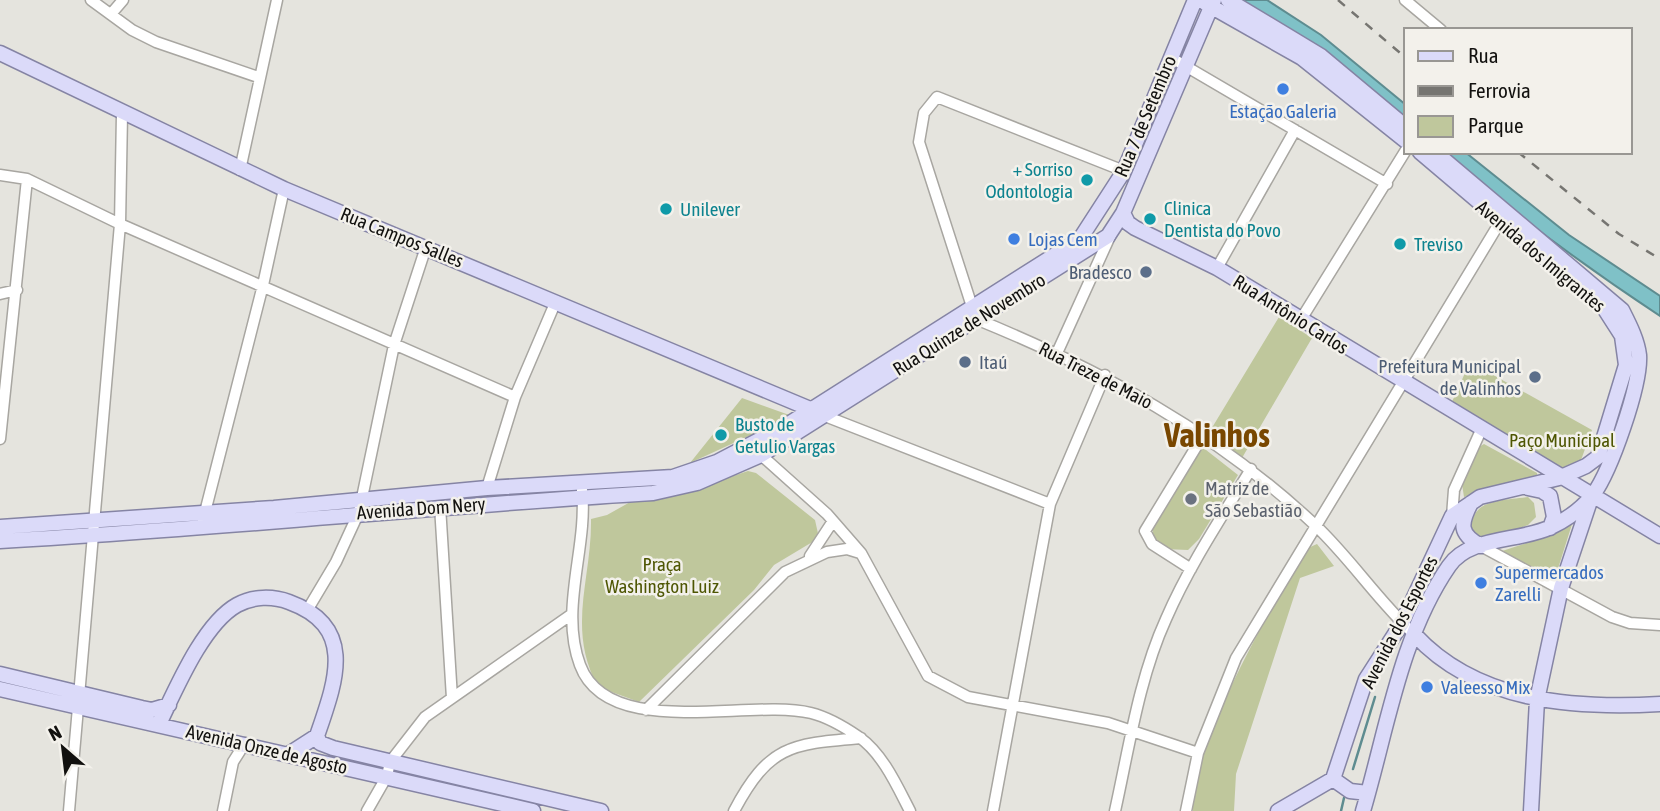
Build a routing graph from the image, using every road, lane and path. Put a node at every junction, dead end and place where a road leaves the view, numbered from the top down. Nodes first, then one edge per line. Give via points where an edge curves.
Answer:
1 (92, 0) edge
2 (123, 0) edge
3 (277, 0) edge
4 (1195, 0) edge
5 (1228, 0) edge
6 (1405, 0) edge
7 (1209, 2) edge
8 (111, 15) junction
9 (1439, 28) edge
10 (0, 53) edge
11 (1170, 57) junction
12 (1185, 64) junction
13 (258, 77) junction
14 (122, 114) junction
15 (1404, 125) edge
16 (1295, 131) junction
17 (1404, 139) edge
18 (1404, 154) edge
19 (1422, 154) edge
20 (1437, 154) edge
21 (240, 170) junction
22 (1124, 171) junction
23 (0, 174) edge
24 (27, 179) junction
25 (1387, 184) junction
26 (284, 189) junction
27 (1124, 213) junction
28 (1500, 222) junction
29 (120, 224) junction
30 (1135, 228) junction
31 (1089, 229) junction
32 (1112, 231) junction
33 (426, 247) junction
34 (1085, 251) junction
35 (1101, 258) junction
36 (1217, 268) junction
37 (263, 285) junction
38 (17, 290) junction
39 (0, 294) edge
40 (556, 301) junction
41 (973, 314) junction
42 (1300, 321) junction
43 (394, 345) junction
44 (1057, 352) junction
45 (1105, 375) junction
46 (1403, 382) junction
47 (515, 397) junction
48 (810, 409) junction
49 (825, 416) junction
50 (1482, 428) junction
51 (1204, 434) junction
52 (0, 438) edge
53 (761, 455) junction
54 (1251, 469) junction
55 (1559, 478) junction
56 (1523, 487) junction
57 (487, 488) junction
58 (582, 491) junction
59 (1591, 497) junction
60 (1472, 502) junction
61 (1050, 504) junction
62 (360, 506) junction
63 (440, 506) junction
64 (1452, 516) junction
65 (92, 520) junction
66 (203, 520) junction
67 (833, 521) junction
68 (1315, 525) junction
69 (0, 527) edge
70 (1549, 528) junction
71 (1660, 536) edge
72 (90, 538) junction
73 (0, 541) edge
74 (1481, 546) junction
75 (860, 553) junction
76 (808, 558) junction
77 (1191, 569) junction
78 (1561, 588) junction
79 (308, 609) junction
80 (572, 614) junction
81 (1402, 623) junction
82 (1660, 625) edge
83 (1415, 635) junction
84 (0, 674) edge
85 (0, 690) edge
86 (78, 691) junction
87 (452, 698) junction
88 (1537, 700) junction
89 (1660, 704) edge
90 (169, 705) junction
91 (1013, 706) junction
92 (77, 708) junction
93 (646, 710) junction
94 (159, 724) junction
95 (1133, 731) junction
96 (317, 736) junction
97 (861, 738) junction
98 (244, 743) junction
99 (1198, 753) junction
100 (289, 754) junction
101 (388, 769) junction
102 (1333, 779) junction
103 (1368, 793) junction
104 (371, 809) edge
105 (69, 811) edge
106 (223, 811) edge
107 (533, 811) edge
108 (601, 811) edge
109 (734, 811) edge
110 (911, 811) edge
111 (993, 811) edge
112 (1115, 811) edge
113 (1186, 811) edge
114 (1278, 811) edge
115 (1363, 811) edge
116 (1531, 811) edge

1 - 8 street
2 - 8 street
3 - 13 street
4 - 11 main road, Rua 7 de Setembro
5 - 15 main road via 1321,56
6 - 9 street
7 - 12 main road, Rua 7 de Setembro
7 - 17 main road via 1302,58
8 - 13 street via 156,42
10 - 14 main road, Rua Campos Salles
11 - 12 street
11 - 22 main road, Rua 7 de Setembro
12 - 16 street
12 - 27 main road, Rua 7 de Setembro
13 - 21 street
14 - 21 main road, Rua Campos Salles
14 - 29 street
16 - 25 street
16 - 36 street
18 - 25 street
19 - 28 main road, Avenida dos Imigrantes
20 - 59 main road, Avenida dos Imigrantes via 1611,299 1628,322 1639,359 1634,388 1612,459
21 - 26 main road, Rua Campos Salles
22 - 31 main road, Rua 7 de Setembro
22 - 41 street via 937,97 927,106 920,126 922,156
23 - 24 street
24 - 29 street
24 - 38 street
25 - 42 street
26 - 33 main road, Rua Campos Salles
26 - 37 street
27 - 30 main road, Rua Antônio Carlos
27 - 32 main road, Rua 7 de Setembro
28 - 46 street
28 - 55 main road, Avenida dos Imigrantes via 1604,308 1616,323 1626,350 1626,365 1598,457
29 - 37 street
29 - 65 street
30 - 32 main road
30 - 36 main road, Rua Antônio Carlos
31 - 32 main road
31 - 41 main road, Rua Quinze de Novembro
32 - 34 main road, Rua Quinze de Novembro
32 - 35 street
33 - 40 main road, Rua Campos Salles
33 - 43 street
34 - 35 main road
34 - 41 main road, Rua Quinze de Novembro
35 - 44 street
36 - 42 main road, Rua Antônio Carlos
37 - 43 street
37 - 66 street
38 - 39 street
38 - 52 street
40 - 47 street
40 - 48 main road, Rua Campos Salles
41 - 44 street, Rua Treze de Maio
41 - 48 main road, Rua Quinze de Novembro
41 - 49 main road, Rua Quinze de Novembro
42 - 46 main road, Rua Antônio Carlos
43 - 47 street
43 - 62 street
44 - 45 street, Rua Treze de Maio
45 - 51 street, Rua Treze de Maio
45 - 61 street
46 - 50 main road, Rua Antônio Carlos
46 - 68 street
47 - 57 street
48 - 49 main road, Rua Campos Salles
48 - 58 main road, Avenida Dom Nery via 764,439 703,468
49 - 53 main road, Avenida Dom Nery
49 - 61 street
50 - 55 main road, Rua Antônio Carlos
50 - 64 street via 1454,490
51 - 54 street, Rua Treze de Maio
51 - 77 street via 1145,531 1153,544
53 - 58 main road, Avenida Dom Nery via 675,490
53 - 67 street
54 - 68 street, Rua Treze de Maio
54 - 77 street
55 - 56 main road, Avenida dos Esportes
55 - 59 main road, Rua Antônio Carlos
56 - 60 main road, Avenida dos Esportes
56 - 70 main road via 1550,496 1554,517
57 - 58 main road, Avenida Dom Nery
57 - 62 main road, Avenida Dom Nery
58 - 63 main road, Avenida Dom Nery
58 - 80 street via 582,544
59 - 70 main road, Avenida dos Esportes
59 - 71 main road, Rua Antônio Carlos
59 - 78 main road
60 - 64 main road, Avenida dos Esportes
60 - 74 main road via 1463,518 1463,531
61 - 91 street
62 - 63 main road, Avenida Dom Nery
62 - 66 main road, Avenida Dom Nery
62 - 79 street via 336,562
63 - 87 street
64 - 81 main road, Avenida dos Esportes
65 - 66 main road, Avenida Dom Nery
65 - 69 main road, Avenida Dom Nery
65 - 72 street
66 - 72 main road, Avenida Dom Nery
67 - 75 street
67 - 76 street
68 - 81 street, Rua Treze de Maio
68 - 99 street via 1236,659
70 - 74 main road, Avenida dos Esportes
72 - 73 main road, Avenida Dom Nery
72 - 86 street
74 - 78 street
74 - 83 main road, Avenida dos Esportes via 1465,551 1447,568
75 - 76 street via 847,549
75 - 91 street via 928,676 968,697
76 - 93 street via 773,582
77 - 95 street via 1154,648
78 - 82 street via 1612,617
78 - 88 main road
79 - 90 main road via 278,598 238,604 221,617 202,643
79 - 96 main road via 334,642 338,663
80 - 87 street
80 - 93 street via 573,639 589,684 603,696
81 - 83 street, Rua Treze de Maio
81 - 102 main road, Avenida dos Esportes via 1366,679
83 - 88 main road, Rua Treze de Maio via 1473,678
83 - 103 main road, Avenida dos Esportes
84 - 86 main road, Avenida Onze de Agosto
85 - 92 main road, Avenida Onze de Agosto
86 - 90 main road, Avenida Onze de Agosto via 152,710
86 - 92 street
87 - 101 street via 425,717
88 - 89 main road, Rua Treze de Maio
88 - 116 main road
90 - 94 main road
91 - 95 street
91 - 111 street
92 - 94 main road, Avenida Onze de Agosto
92 - 105 street
93 - 97 street via 813,713
94 - 98 main road, Avenida Onze de Agosto
95 - 99 street
95 - 112 street
96 - 100 main road
96 - 101 main road, Avenida Onze de Agosto via 325,746
97 - 109 street via 786,750 750,780
97 - 110 street via 891,774
98 - 100 main road, Avenida Onze de Agosto
98 - 106 street via 233,762
99 - 113 street
100 - 101 main road, Avenida Onze de Agosto
101 - 104 street
101 - 107 main road, Avenida Onze de Agosto
101 - 108 main road, Avenida Onze de Agosto
102 - 103 main road via 1350,791
102 - 114 main road
103 - 115 main road, Avenida dos Esportes

